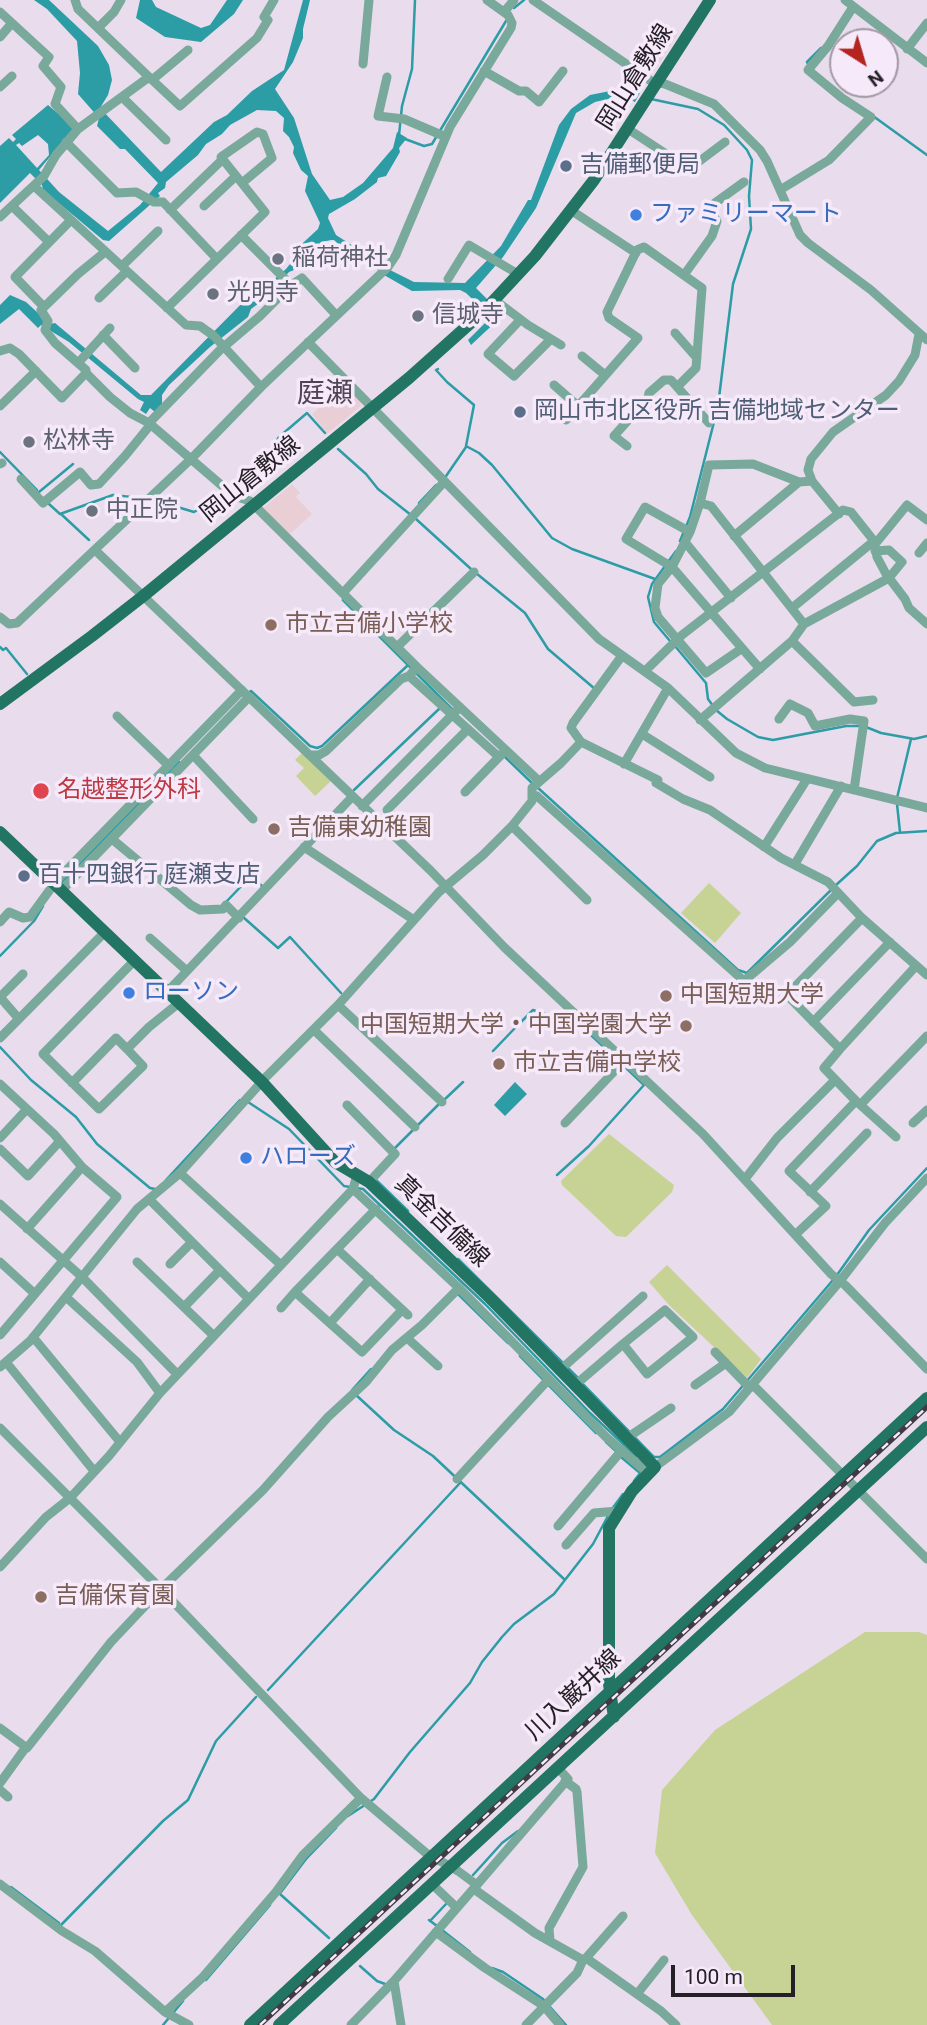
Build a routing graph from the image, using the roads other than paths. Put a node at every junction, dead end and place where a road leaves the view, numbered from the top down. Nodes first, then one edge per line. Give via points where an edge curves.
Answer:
1 (75, 0) edge
2 (121, 0) edge
3 (274, 0) edge
4 (369, 0) edge
5 (487, 0) edge
6 (514, 0) edge
7 (533, 0) edge
8 (710, 0) edge
9 (845, 0) edge
10 (853, 7) junction
11 (0, 12) edge
12 (504, 12) junction
13 (12, 23) junction
14 (927, 23) edge
15 (98, 28) junction
16 (0, 37) edge
17 (907, 49) junction
18 (188, 50) dead end
19 (927, 63) edge
20 (363, 64) dead end
21 (484, 71) junction
22 (563, 71) dead end
23 (12, 76) dead end
24 (387, 77) dead end
25 (151, 78) junction
26 (655, 86) junction
27 (0, 87) edge
28 (122, 97) junction
29 (78, 129) junction
30 (628, 129) junction
31 (440, 135) junction
32 (166, 141) dead end
33 (66, 142) junction
34 (725, 142) dead end
35 (223, 159) junction
36 (239, 179) junction
37 (39, 181) junction
38 (744, 182) dead end
39 (780, 190) junction
40 (12, 206) junction
41 (204, 206) dead end
42 (170, 210) junction
43 (572, 211) junction
44 (0, 217) edge
45 (71, 220) junction
46 (158, 231) dead end
47 (241, 235) junction
48 (49, 242) junction
49 (105, 251) junction
50 (636, 253) junction
51 (216, 258) junction
52 (124, 269) junction
53 (518, 274) junction
54 (684, 275) junction
55 (285, 279) junction
56 (448, 279) dead end
57 (100, 298) dead end
58 (490, 305) junction
59 (44, 307) junction
60 (166, 308) junction
61 (336, 315) junction
62 (520, 320) junction
63 (675, 333) dead end
64 (923, 337) edge
65 (551, 339) junction
66 (218, 342) junction
67 (308, 342) junction
68 (561, 345) dead end
69 (0, 351) edge
70 (582, 356) dead end
71 (697, 358) junction
72 (78, 363) junction
73 (135, 368) dead end
74 (36, 371) junction
75 (86, 373) junction
76 (605, 375) junction
77 (554, 385) dead end
78 (261, 387) junction
79 (677, 387) junction
80 (0, 406) edge
81 (578, 406) junction
82 (372, 408) junction
83 (566, 420) dead end
84 (150, 423) junction
85 (709, 423) dead end
86 (627, 446) dead end
87 (192, 458) junction
88 (21, 478) dead end
89 (443, 481) junction
90 (812, 481) junction
91 (799, 482) junction
92 (701, 503) junction
93 (254, 505) junction
94 (839, 514) junction
95 (927, 520) edge
96 (687, 531) junction
97 (734, 536) junction
98 (685, 542) junction
99 (927, 543) edge
100 (875, 545) junction
101 (94, 550) junction
102 (919, 553) dead end
103 (669, 565) junction
104 (474, 572) dead end
105 (764, 574) junction
106 (889, 578) junction
107 (342, 591) junction
108 (142, 597) junction
109 (732, 598) junction
110 (792, 608) junction
111 (711, 613) junction
112 (0, 618) edge
113 (804, 624) junction
114 (927, 624) edge
115 (792, 641) junction
116 (675, 643) junction
117 (397, 647) junction
118 (741, 649) junction
119 (621, 657) junction
120 (760, 668) junction
121 (645, 671) junction
122 (413, 672) junction
123 (668, 688) junction
124 (246, 694) junction
125 (873, 700) dead end
126 (0, 704) edge
127 (457, 711) junction
128 (117, 716) dead end
129 (779, 719) dead end
130 (700, 720) junction
131 (468, 729) junction
132 (642, 734) junction
133 (581, 742) junction
134 (502, 754) junction
135 (193, 755) junction
136 (309, 755) junction
137 (180, 761) junction
138 (624, 764) junction
139 (169, 766) junction
140 (709, 777) dead end
141 (807, 779) junction
142 (841, 786) junction
143 (535, 787) junction
144 (854, 790) junction
145 (465, 792) dead end
146 (352, 797) junction
147 (362, 806) junction
148 (927, 808) edge
149 (387, 810) dead end
150 (253, 819) dead end
151 (512, 826) junction
152 (0, 832) edge
153 (112, 838) junction
154 (304, 847) junction
155 (764, 847) junction
156 (794, 864) junction
157 (446, 887) junction
158 (57, 888) junction
159 (838, 893) junction
160 (587, 900) dead end
161 (239, 918) junction
162 (862, 918) junction
163 (414, 919) junction
164 (0, 922) edge
165 (105, 932) junction
166 (150, 937) dead end
167 (890, 942) junction
168 (135, 960) junction
169 (916, 966) junction
170 (187, 971) junction
171 (926, 973) edge
172 (23, 974) dead end
173 (168, 991) junction
174 (0, 997) edge
175 (180, 1002) junction
176 (338, 1005) junction
177 (19, 1019) junction
178 (813, 1022) junction
179 (314, 1030) junction
180 (927, 1036) edge
181 (0, 1038) edge
182 (127, 1049) junction
183 (840, 1049) junction
184 (623, 1063) junction
185 (835, 1080) junction
186 (262, 1082) junction
187 (72, 1083) junction
188 (0, 1084) edge
189 (442, 1102) dead end
190 (859, 1102) junction
191 (347, 1105) dead end
192 (27, 1109) junction
193 (927, 1110) edge
194 (565, 1123) dead end
195 (913, 1123) dead end
196 (415, 1127) dead end
197 (867, 1133) dead end
198 (896, 1136) dead end
199 (0, 1138) edge
200 (60, 1141) junction
201 (0, 1149) edge
202 (82, 1167) junction
203 (180, 1173) junction
204 (927, 1178) edge
205 (745, 1179) junction
206 (362, 1182) junction
207 (810, 1192) junction
208 (149, 1199) junction
209 (0, 1204) edge
210 (376, 1209) junction
211 (27, 1229) junction
212 (796, 1234) junction
213 (192, 1242) junction
214 (337, 1250) junction
215 (62, 1260) junction
216 (137, 1262) dead end
217 (1, 1264) edge
218 (170, 1264) dead end
219 (281, 1265) junction
220 (220, 1270) junction
221 (82, 1278) junction
222 (837, 1278) junction
223 (370, 1279) junction
224 (457, 1290) junction
225 (295, 1292) junction
226 (35, 1294) junction
227 (642, 1296) dead end
228 (66, 1297) junction
229 (249, 1299) junction
230 (184, 1307) junction
231 (281, 1307) dead end
232 (330, 1323) junction
233 (0, 1335) edge
234 (214, 1336) junction
235 (33, 1338) junction
236 (407, 1338) junction
237 (623, 1344) junction
238 (715, 1352) dead end
239 (726, 1363) junction
240 (3, 1365) edge
241 (438, 1366) dead end
242 (927, 1369) edge
243 (177, 1374) junction
244 (555, 1374) junction
245 (578, 1382) junction
246 (695, 1385) dead end
247 (749, 1385) junction
248 (160, 1393) junction
249 (927, 1398) edge
250 (671, 1408) dead end
251 (927, 1427) edge
252 (0, 1428) edge
253 (630, 1435) junction
254 (120, 1442) junction
255 (620, 1453) junction
256 (651, 1470) junction
257 (94, 1471) junction
258 (844, 1476) junction
259 (457, 1479) dead end
260 (858, 1491) junction
261 (70, 1497) junction
262 (572, 1510) junction
263 (613, 1512) junction
264 (586, 1522) junction
265 (558, 1526) dead end
266 (566, 1545) dead end
267 (927, 1559) edge
268 (0, 1567) edge
269 (161, 1589) junction
270 (610, 1692) junction
271 (614, 1717) junction
272 (0, 1728) edge
273 (26, 1747) junction
274 (558, 1768) junction
275 (565, 1781) junction
276 (0, 1783) edge
277 (365, 1801) junction
278 (433, 1857) junction
279 (452, 1867) junction
280 (0, 1884) edge
281 (433, 1885) junction
282 (475, 1887) junction
283 (457, 1908) junction
284 (623, 1916) dead end
285 (439, 1930) junction
286 (550, 1941) junction
287 (584, 1959) junction
288 (664, 1961) dead end
289 (394, 1981) junction
290 (637, 1994) junction
291 (546, 2004) junction
292 (169, 2012) junction
293 (189, 2025) edge
294 (250, 2025) edge
295 (279, 2025) edge
296 (351, 2025) edge
297 (401, 2025) edge
298 (526, 2025) edge
299 (560, 2025) edge
300 (676, 2025) edge

1 - 15 street
2 - 15 street
3 - 25 street via 257,38 180,106
4 - 20 street
5 - 12 street
6 - 12 street
7 - 26 street
8 - 26 main road, 岡山倉敷線
9 - 10 street
10 - 17 street
10 - 39 street via 810,67 870,117 829,160
11 - 13 street
12 - 21 street via 511,28
13 - 16 street
13 - 29 street via 49,57 43,66 61,87 55,104
14 - 17 street
15 - 25 street
17 - 19 street
18 - 25 street
21 - 22 street via 539,102
21 - 31 street
23 - 27 street
24 - 31 street via 378,116
25 - 28 street
26 - 30 main road, 岡山倉敷線
26 - 39 street via 714,104 760,150
28 - 29 street
28 - 32 street
29 - 33 street
30 - 34 street via 689,169
30 - 43 main road, 岡山倉敷線
31 - 61 street via 396,256
33 - 37 street
33 - 42 street via 117,193 136,192 163,202
35 - 36 street
35 - 36 street via 257,132 263,134 272,158
35 - 42 street
36 - 41 street
36 - 47 street via 265,212
37 - 40 street
37 - 45 street
38 - 54 street via 708,208 717,221 712,236
39 - 64 street via 800,235
40 - 44 street
40 - 48 street
42 - 51 street
43 - 50 street
43 - 53 main road, 岡山倉敷線
45 - 48 street
45 - 49 street
46 - 52 street
47 - 51 street
47 - 55 street
48 - 59 street via 15,277
49 - 52 street
49 - 59 street
50 - 54 street via 644,247
50 - 76 street via 607,312 638,338
51 - 60 street
52 - 57 street
52 - 60 street
53 - 56 street via 469,245
53 - 58 main road, 岡山倉敷線
54 - 71 street via 702,288
55 - 61 street via 302,278
55 - 66 street
58 - 62 street
58 - 82 main road, 岡山倉敷線
59 - 72 street via 41,310 55,343
60 - 66 street via 187,325 201,326
61 - 67 street
62 - 65 street
62 - 65 street via 488,354 514,376
63 - 71 street
64 - 90 street via 900,381 833,432 811,459
65 - 68 street
66 - 78 street
66 - 84 street
67 - 78 street
67 - 82 street
69 - 74 street via 10,348
70 - 76 street
71 - 79 street via 696,368
72 - 73 street via 106,331
72 - 75 street
74 - 75 street via 62,398
74 - 80 street
75 - 84 street via 130,412
76 - 81 street
77 - 81 street
78 - 87 street
79 - 85 street
79 - 86 street via 664,380 649,393 614,436
81 - 83 street
82 - 89 street
82 - 93 main road, 岡山倉敷線
84 - 87 street
84 - 88 street via 99,484 91,485 80,472 43,503
87 - 93 street via 234,495
87 - 101 street
89 - 107 street
89 - 119 street
90 - 91 street
90 - 94 street
91 - 92 street via 753,464 709,465
91 - 97 street
92 - 96 street
92 - 97 street via 711,506
93 - 107 street
93 - 108 main road, 岡山倉敷線
94 - 100 street via 851,512
94 - 105 street
95 - 100 street via 907,505
96 - 98 street
96 - 103 street via 645,507 626,539
97 - 105 street
98 - 103 street
98 - 109 street
99 - 102 street
100 - 106 street
100 - 106 street via 902,562
100 - 110 street
101 - 108 street
101 - 112 street via 17,623
103 - 111 street
103 - 116 street via 658,584 655,608
104 - 117 street
105 - 109 street
105 - 110 street
106 - 113 street
106 - 114 street via 909,608
107 - 117 street
108 - 124 street
108 - 126 main road, 岡山倉敷線
109 - 111 street
110 - 113 street
111 - 116 street
111 - 118 street
113 - 115 street
115 - 120 street
115 - 125 street via 854,702
116 - 118 street via 706,673
116 - 121 street
117 - 122 street
118 - 120 street
119 - 121 street
119 - 133 street via 573,723 571,728
120 - 130 street
121 - 123 street
122 - 127 street
122 - 136 street via 326,751
123 - 130 street
123 - 132 street
124 - 135 street
124 - 136 street
124 - 137 street
127 - 131 street
127 - 134 street
127 - 147 street
128 - 139 street
129 - 144 street via 790,704 808,713 815,726 864,721
130 - 141 street via 736,753 765,768
131 - 134 street
131 - 149 street
132 - 138 street
132 - 140 street
133 - 138 street
133 - 143 street
134 - 143 street
134 - 145 street
135 - 137 street
135 - 150 street
136 - 146 street
137 - 139 street
137 - 153 street
138 - 155 street via 710,810
139 - 158 street
141 - 142 street
141 - 155 street
142 - 144 street
142 - 156 street
143 - 151 street via 531,801
143 - 159 street via 537,796 744,981
144 - 148 street
146 - 147 street
146 - 154 street
147 - 157 street
151 - 157 street
151 - 160 street
152 - 158 main road, 真金吉備線
153 - 158 street
153 - 161 street via 191,905 200,910 226,905
154 - 161 street
154 - 163 street
155 - 156 street
156 - 159 street via 828,882
157 - 163 street
157 - 184 street
158 - 164 street via 30,917 9,912
158 - 165 main road, 真金吉備線
159 - 162 street
161 - 170 street
162 - 167 street
162 - 178 street via 787,995
163 - 176 street
165 - 168 main road, 真金吉備線
165 - 177 street
166 - 170 street
167 - 169 street
167 - 178 street
168 - 173 main road, 真金吉備線
168 - 187 street via 43,1055
169 - 171 street
169 - 183 street
170 - 173 street
172 - 174 street
173 - 175 main road, 真金吉備線
174 - 177 street
175 - 182 street
175 - 186 main road, 真金吉備線
176 - 179 street
176 - 189 street
177 - 181 street
178 - 183 street
179 - 186 street
179 - 196 street
180 - 190 street
182 - 187 street via 116,1038
182 - 187 street via 143,1066 99,1109
183 - 185 street via 824,1068
184 - 194 street
184 - 205 street via 703,1134
185 - 190 street
185 - 205 street
186 - 203 street
186 - 206 main road, 真金吉備線 via 335,1162
188 - 192 street
190 - 198 street
190 - 207 street via 789,1171
191 - 206 street via 395,1154
192 - 199 street
192 - 200 street
193 - 195 street
197 - 207 street
200 - 201 street via 28,1176
200 - 202 street
202 - 211 street
202 - 215 street via 117,1197
203 - 208 street
203 - 219 street
204 - 222 street
205 - 212 street
206 - 210 street
206 - 219 street
206 - 244 main road, 真金吉備線 via 490,1298
207 - 212 street via 825,1206
208 - 213 street
208 - 221 street
209 - 211 street
210 - 214 street
210 - 224 street
211 - 215 street
212 - 222 street
213 - 218 street
213 - 220 street
214 - 223 street
214 - 225 street
215 - 221 street
215 - 226 street
216 - 230 street
217 - 226 street
219 - 229 street
220 - 229 street
220 - 230 street
221 - 228 street
221 - 243 street
222 - 242 street
222 - 247 street
223 - 232 street
223 - 232 street via 405,1312 362,1352
224 - 236 street
224 - 244 street
225 - 231 street
225 - 232 street
226 - 233 street
227 - 244 street
228 - 235 street
228 - 248 street via 137,1362
229 - 234 street
230 - 234 street
234 - 243 street
235 - 240 street
235 - 254 street
236 - 241 street
236 - 269 street via 263,1490
237 - 237 street via 665,1310 694,1337 646,1374
237 - 245 street
238 - 239 street
239 - 246 street
239 - 247 street
240 - 257 street
243 - 248 street
244 - 245 main road, 真金吉備線
244 - 255 street
244 - 259 street
245 - 253 main road, 真金吉備線
247 - 256 street via 729,1412
247 - 258 street
248 - 254 street
249 - 258 main road, 川入巌井線
250 - 253 street
251 - 260 main road, 川入巌井線
252 - 261 street
253 - 256 main road, 真金吉備線
254 - 257 street
255 - 256 street
255 - 262 street
256 - 263 main road
257 - 261 street
258 - 260 street
258 - 270 main road, 川入巌井線
260 - 267 street
260 - 271 main road, 川入巌井線
261 - 268 street
261 - 269 street
262 - 264 street
262 - 265 street
263 - 264 street via 594,1513
263 - 270 main road
264 - 266 street
269 - 273 street via 111,1642
269 - 277 street
270 - 271 main road
270 - 278 main road, 川入巌井線
271 - 274 main road, 川入巌井線
272 - 273 street
273 - 276 street
274 - 275 street via 568,1779
274 - 279 main road, 川入巌井線
275 - 282 street
275 - 286 street via 577,1793 583,1867 549,1928
277 - 278 street
277 - 292 street via 303,1855 203,1978
278 - 279 street
278 - 294 main road, 川入巌井線
279 - 281 main road, 川入巌井線
279 - 282 street
280 - 292 street via 95,1951
281 - 283 street
281 - 295 main road, 川入巌井線
282 - 283 street
282 - 286 street
283 - 285 street
284 - 287 street
285 - 289 street
285 - 291 street via 485,1969
286 - 287 street
287 - 290 street
287 - 291 street via 577,1973
288 - 290 street
289 - 296 street
289 - 297 street
290 - 300 street
291 - 298 street
291 - 299 street
292 - 293 street

